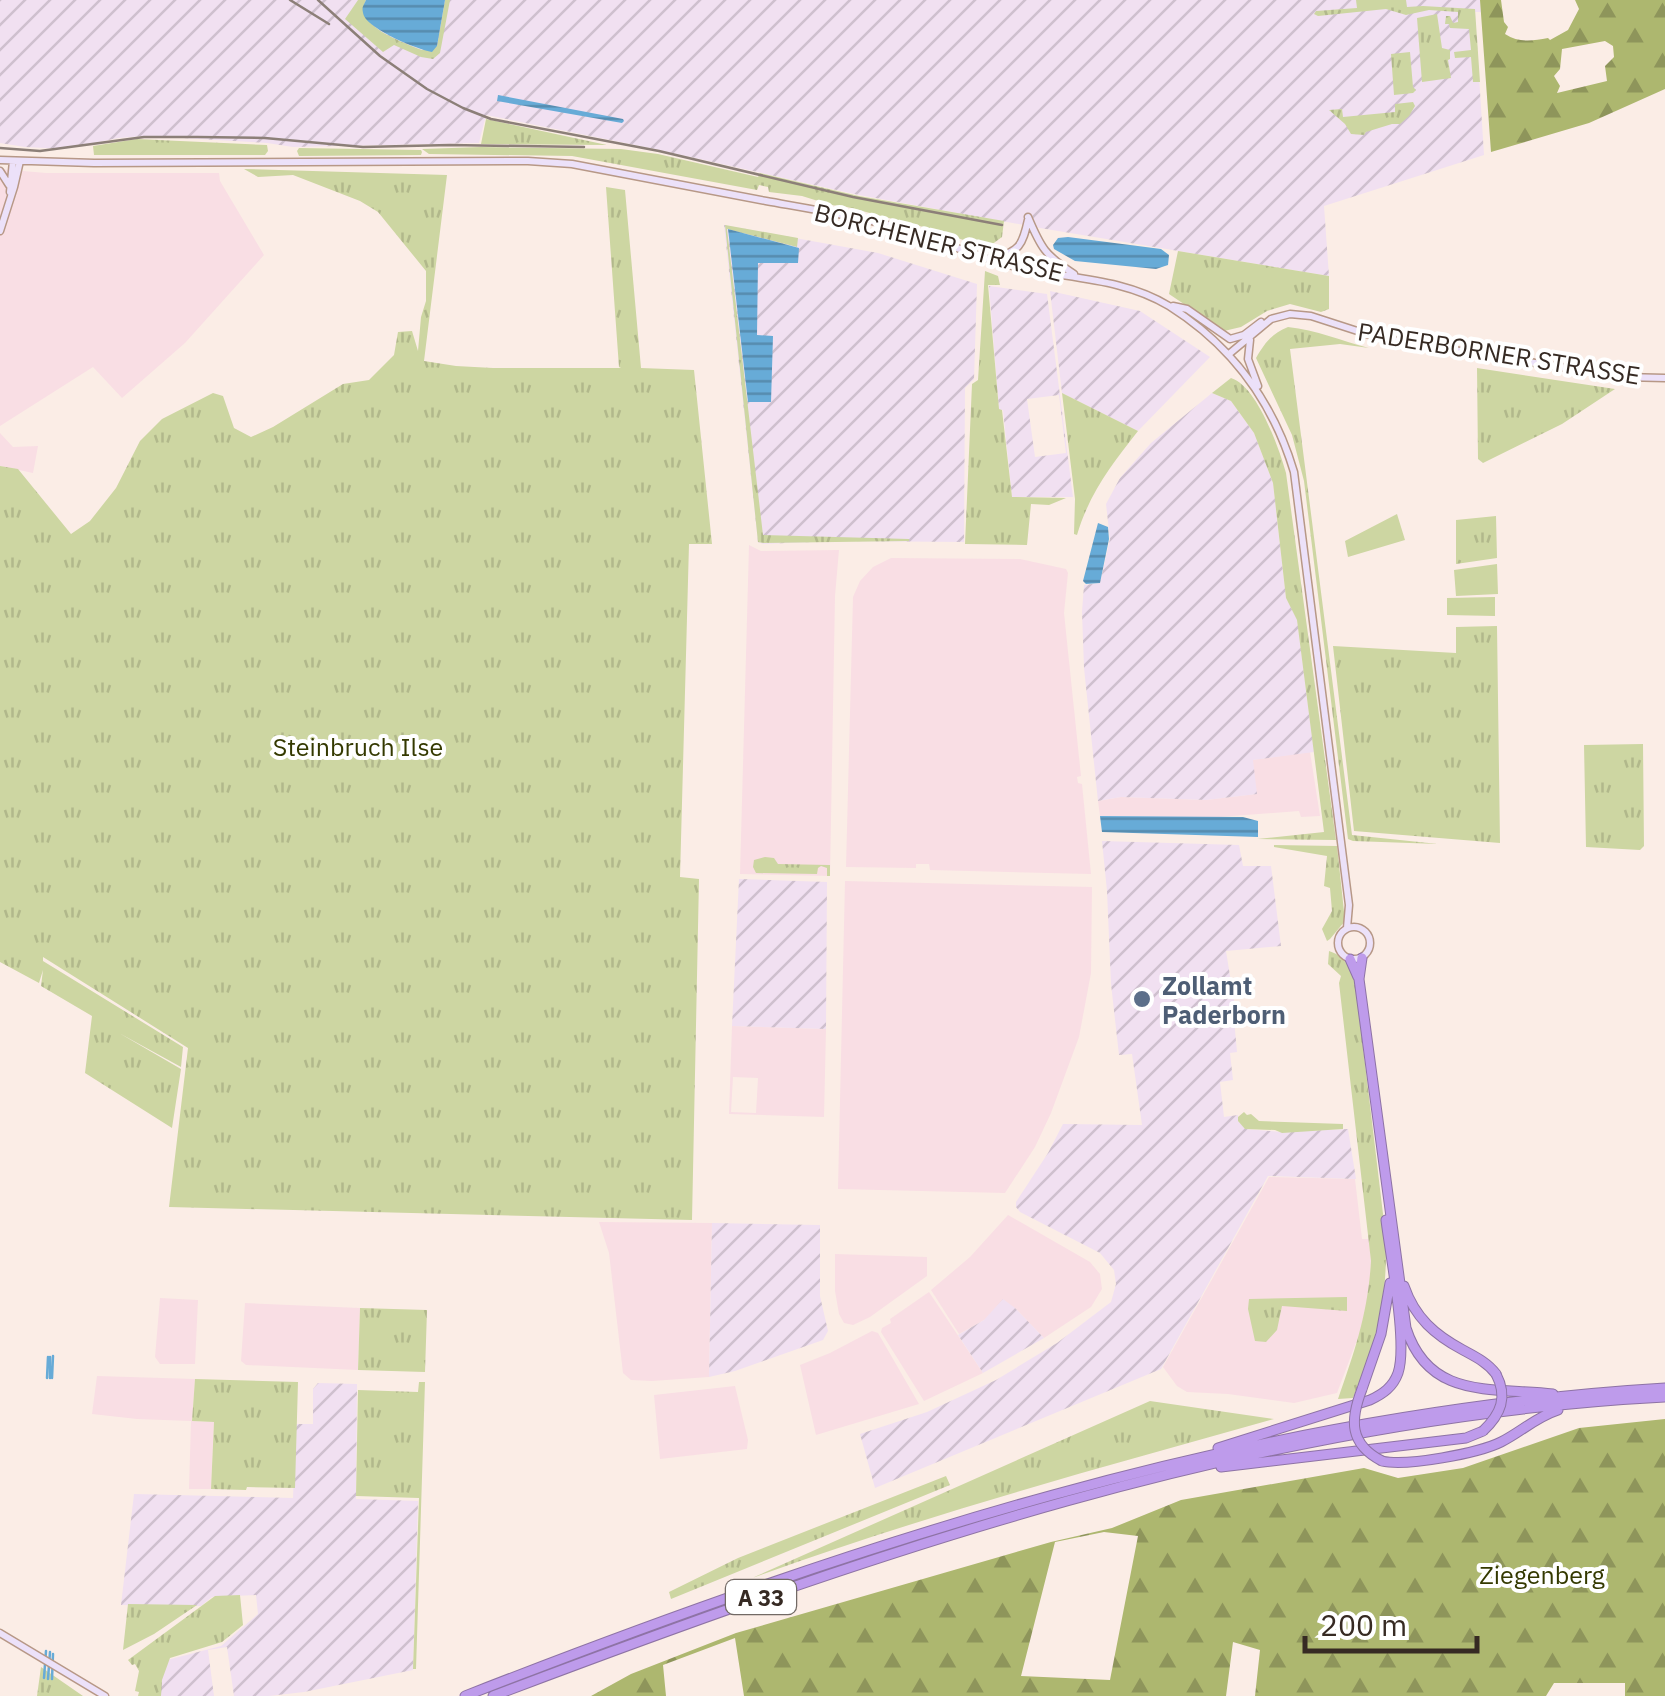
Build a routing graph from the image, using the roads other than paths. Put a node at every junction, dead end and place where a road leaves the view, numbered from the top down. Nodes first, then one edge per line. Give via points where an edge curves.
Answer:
1 (0, 160) edge
2 (16, 161) junction
3 (0, 172) edge
4 (10, 186) junction
5 (10, 198) junction
6 (0, 231) edge
7 (993, 260) junction
8 (1079, 277) junction
9 (1167, 305) junction
10 (1271, 319) junction
11 (1250, 338) junction
12 (1229, 354) junction
13 (1665, 378) edge
14 (1262, 397) junction
15 (1349, 905) junction
16 (1358, 926) junction
17 (1346, 928) junction
18 (1356, 958) junction
19 (1394, 1256) junction
20 (1665, 1388) edge
21 (1665, 1398) edge
22 (1574, 1400) junction
23 (1204, 1456) junction
24 (1184, 1470) junction
25 (0, 1633) edge
26 (105, 1696) edge
27 (465, 1696) edge
28 (492, 1696) edge

1 - 2 main road, BORCHENER STRASSE
2 - 4 main road
2 - 5 main road
2 - 7 main road, BORCHENER STRASSE via 572,164 902,229
3 - 4 main road
4 - 5 main road
5 - 6 main road
7 - 8 main road, BORCHENER STRASSE
7 - 8 main road via 1016,251 1028,217 1042,249
8 - 9 main road, BORCHENER STRASSE
9 - 10 main road via 1187,309 1230,338
9 - 12 main road, BORCHENER STRASSE
10 - 11 main road
10 - 13 main road, PADERBORNER STRASSE via 1310,316 1379,338 1623,378
11 - 12 main road
11 - 14 main road via 1248,359
12 - 14 main road, BORCHENER STRASSE
14 - 15 main road, BORCHENER STRASSE via 1294,472
15 - 16 main road, BORCHENER STRASSE
15 - 17 main road, BORCHENER STRASSE
16 - 17 main road
16 - 18 main road via 1371,941 1369,951
17 - 18 main road via 1338,944 1341,953
18 - 19 highway
19 - 22 highway via 1411,1342 1437,1374 1462,1386
19 - 22 highway, bridge via 1381,1334 1354,1416 1367,1452 1382,1462 1406,1463 1485,1448
19 - 23 highway via 1402,1348 1390,1388
19 - 24 highway, bridge via 1420,1319 1496,1374 1502,1400 1494,1420 1466,1438
20 - 22 highway, A 33
21 - 22 highway, A 33
22 - 23 highway, A 33 via 1366,1422
22 - 24 highway, A 33 via 1366,1432
23 - 27 highway, A 33 via 888,1544
24 - 28 highway, A 33 via 854,1565
25 - 26 main road

